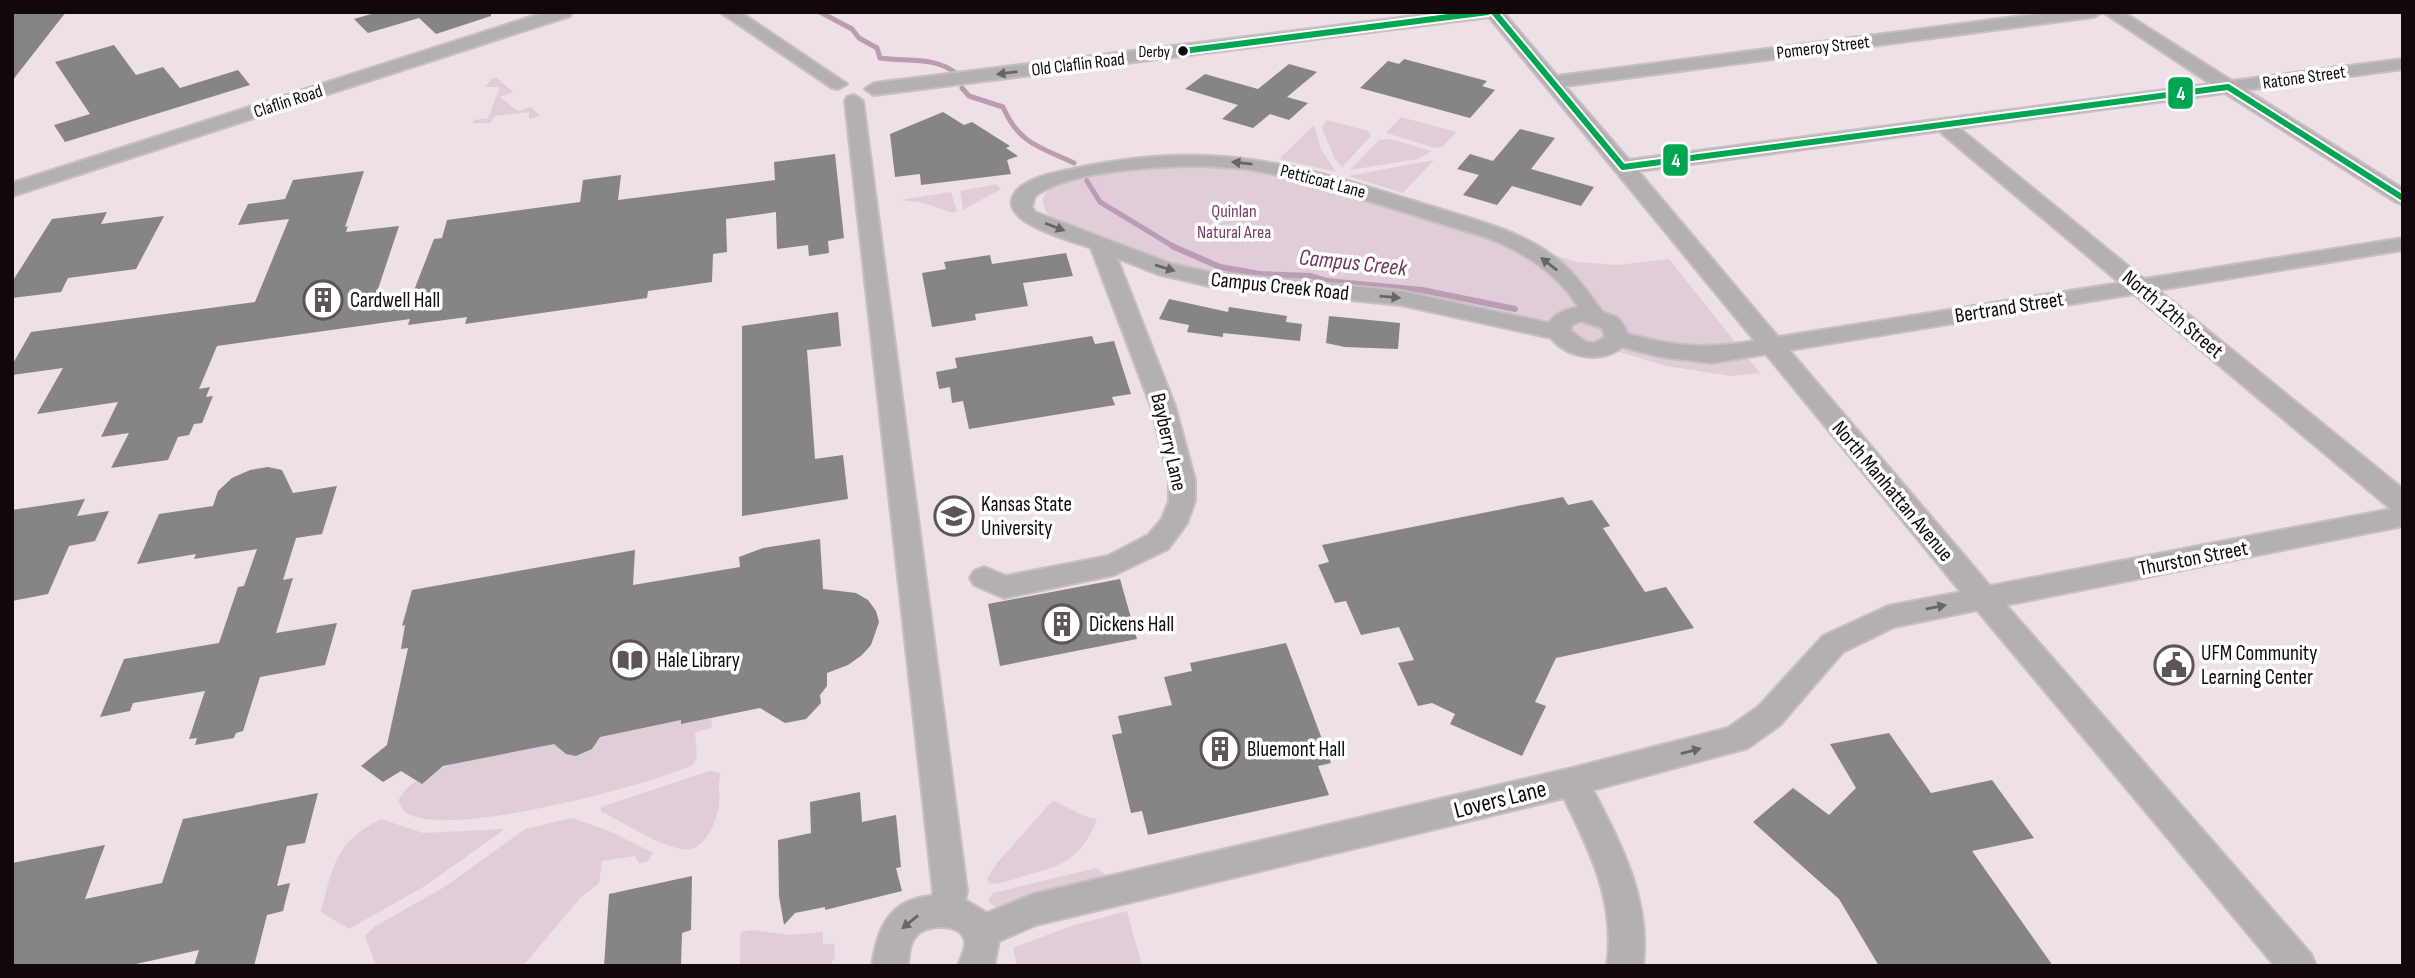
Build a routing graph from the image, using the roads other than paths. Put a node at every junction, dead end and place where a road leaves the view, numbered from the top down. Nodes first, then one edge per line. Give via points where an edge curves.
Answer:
1 (564, 12) edge
2 (728, 12) edge
3 (1492, 12) edge
4 (2094, 12) edge
5 (2111, 12) edge
6 (2403, 64) edge
7 (1552, 82) junction
8 (2228, 87) junction
9 (855, 91) junction
10 (1943, 125) junction
11 (1623, 167) junction
12 (12, 190) edge
13 (1022, 198) joint
14 (2403, 198) edge
15 (2403, 244) edge
16 (1101, 245) junction
17 (2139, 286) junction
18 (1592, 315) junction
19 (1559, 332) junction
20 (1617, 338) junction
21 (1772, 345) junction
22 (2403, 504) edge
23 (2403, 516) edge
24 (984, 578) dead end
25 (1983, 598) junction
26 (1572, 782) junction
27 (945, 909) junction
28 (978, 950) edge
29 (890, 966) edge
30 (1625, 966) edge
31 (2298, 966) edge

1 - 12 street, Claflin Road
2 - 9 street
3 - 7 street, North Manhattan Avenue
3 -> 9 street, Old Claflin Road
4 - 7 street, Pomeroy Street
5 - 8 street
6 - 8 street, Ratone Street
7 - 11 street, North Manhattan Avenue
8 - 10 street, Ratone Street
8 - 14 street
9 - 27 street via 950,891
10 - 11 street, Ratone Street
10 - 17 street, North 12th Street
11 - 21 street, North Manhattan Avenue
13 -> 16 street, Campus Creek Road via 1027,216
18 -> 13 street, Petticoat Lane via 1573,285 1526,246 1455,220 1279,169 1223,161 1140,162 1043,181
15 - 17 street, Bertrand Street
16 -> 19 street, Campus Creek Road via 1165,269 1209,279 1401,298
16 - 24 street, Bayberry Lane via 1163,407 1182,480 1182,501 1174,523 1158,542 1114,565 1004,587
17 - 21 street, Bertrand Street
17 - 22 street, North 12th Street
18 - 19 street via 1566,318
18 - 20 street via 1610,323
19 - 20 street via 1568,343 1585,349 1605,349
20 - 21 street, Bertrand Street via 1661,350 1712,355
21 - 25 street, North Manhattan Avenue
23 - 25 street, Thurston Street
26 -> 25 street, Lovers Lane via 1737,738 1769,716 1833,644 1888,617
25 - 31 street, North Manhattan Avenue
26 - 28 street, Lovers Lane via 1033,910
26 - 30 street via 1602,838 1621,896 1629,950
27 - 28 street via 967,916
27 -> 29 street via 924,913 904,925 890,950

